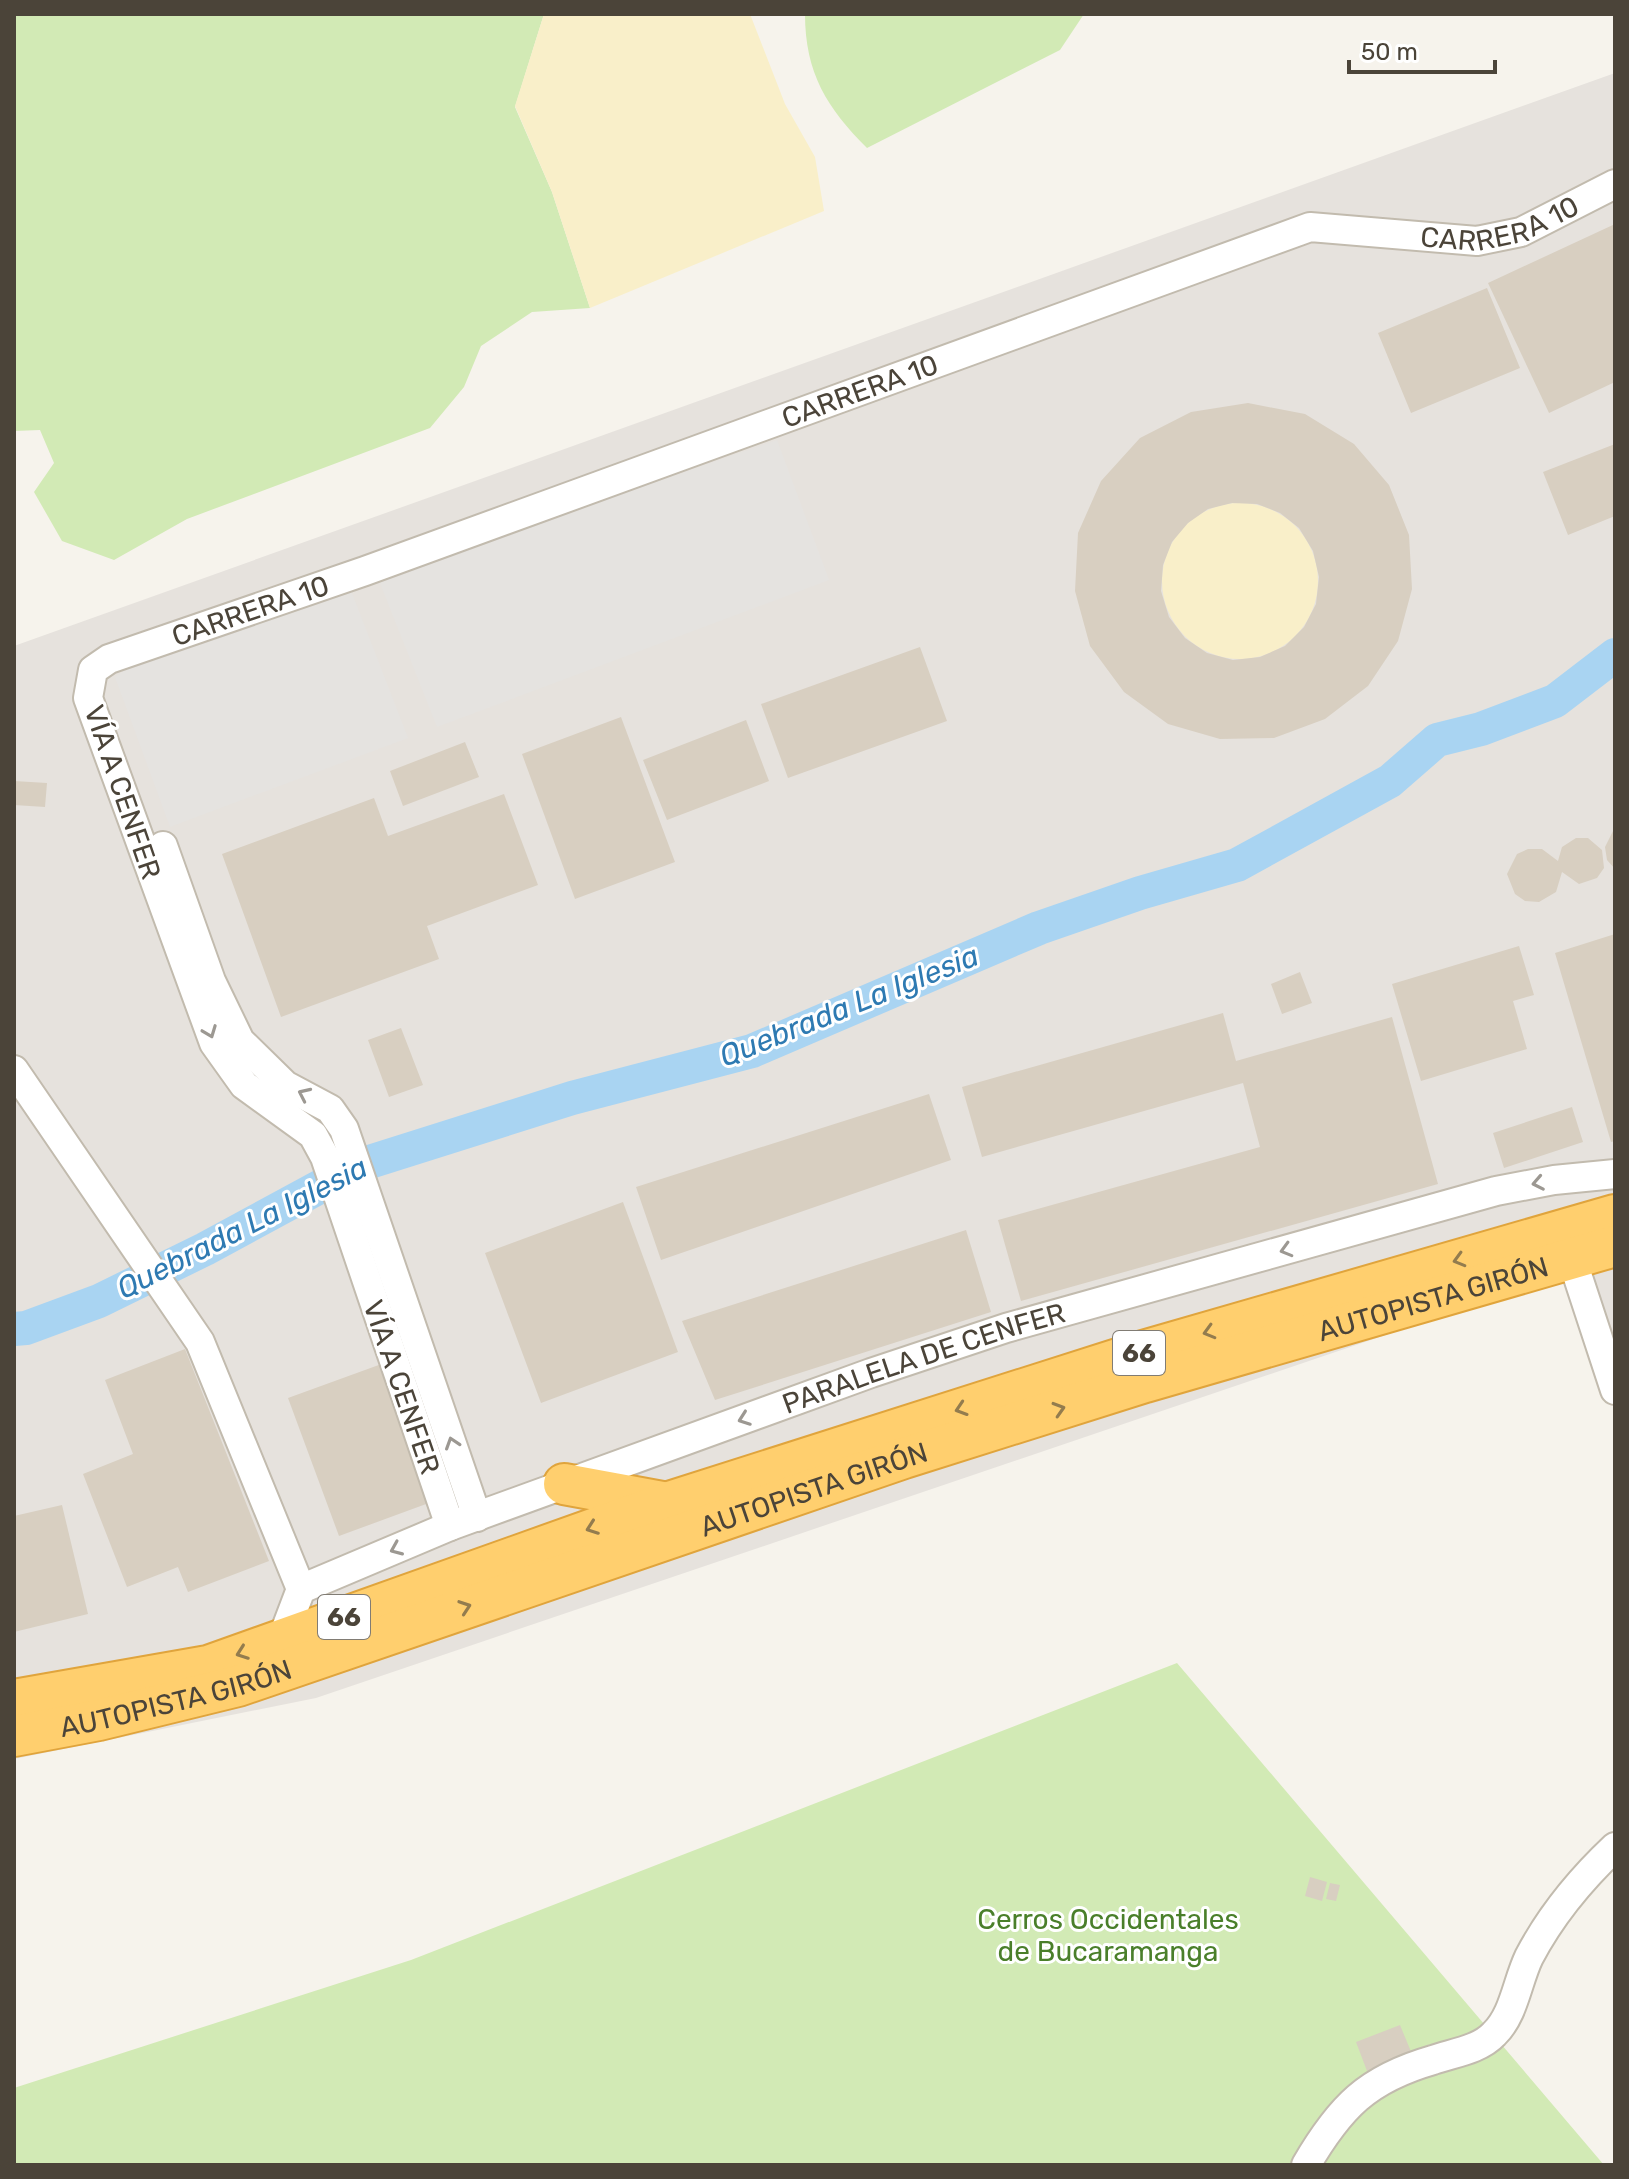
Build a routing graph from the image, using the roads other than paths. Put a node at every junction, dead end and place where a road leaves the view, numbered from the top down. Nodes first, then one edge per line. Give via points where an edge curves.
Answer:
1 (1615, 184) edge
2 (109, 659) junction
3 (14, 1070) edge
4 (1615, 1174) edge
5 (1615, 1215) edge
6 (1615, 1246) edge
7 (1572, 1259) junction
8 (1615, 1390) edge
9 (564, 1484) junction
10 (666, 1503) junction
11 (477, 1517) junction
12 (450, 1526) junction
13 (301, 1589) junction
14 (282, 1639) junction
15 (14, 1700) edge
16 (14, 1736) edge
17 (1615, 1847) edge
18 (1306, 2165) edge

1 - 2 street, CARRERA 10 via 1521,232 1477,241 1310,227
11 -> 2 street, VÍA A CENFER via 354,1150 330,1109 285,1085 240,1041 211,981 113,712 104,680
2 -> 12 street, VÍA A CENFER via 93,670 88,698 214,1043 244,1085 313,1135 325,1157
3 - 13 street via 200,1342
4 -> 9 street, PARALELA DE CENFER via 1496,1191 1006,1328
5 -> 10 highway, AUTOPISTA GIRÓN / 66 via 1140,1352
6 - 7 highway, AUTOPISTA GIRÓN / 66
7 - 8 street
16 -> 7 highway, AUTOPISTA GIRÓN / 66 via 238,1686 904,1458 1145,1382
9 - 10 highway
9 - 11 street, PARALELA DE CENFER
10 -> 14 highway, AUTOPISTA GIRÓN / 66
11 - 12 street, PARALELA DE CENFER
12 -> 13 street, PARALELA DE CENFER
13 - 14 street
14 -> 15 highway, AUTOPISTA GIRÓN / 66 via 208,1666
17 - 18 street via 1581,1880 1546,1930 1493,2036 1470,2049 1399,2070 1364,2091 1328,2128

